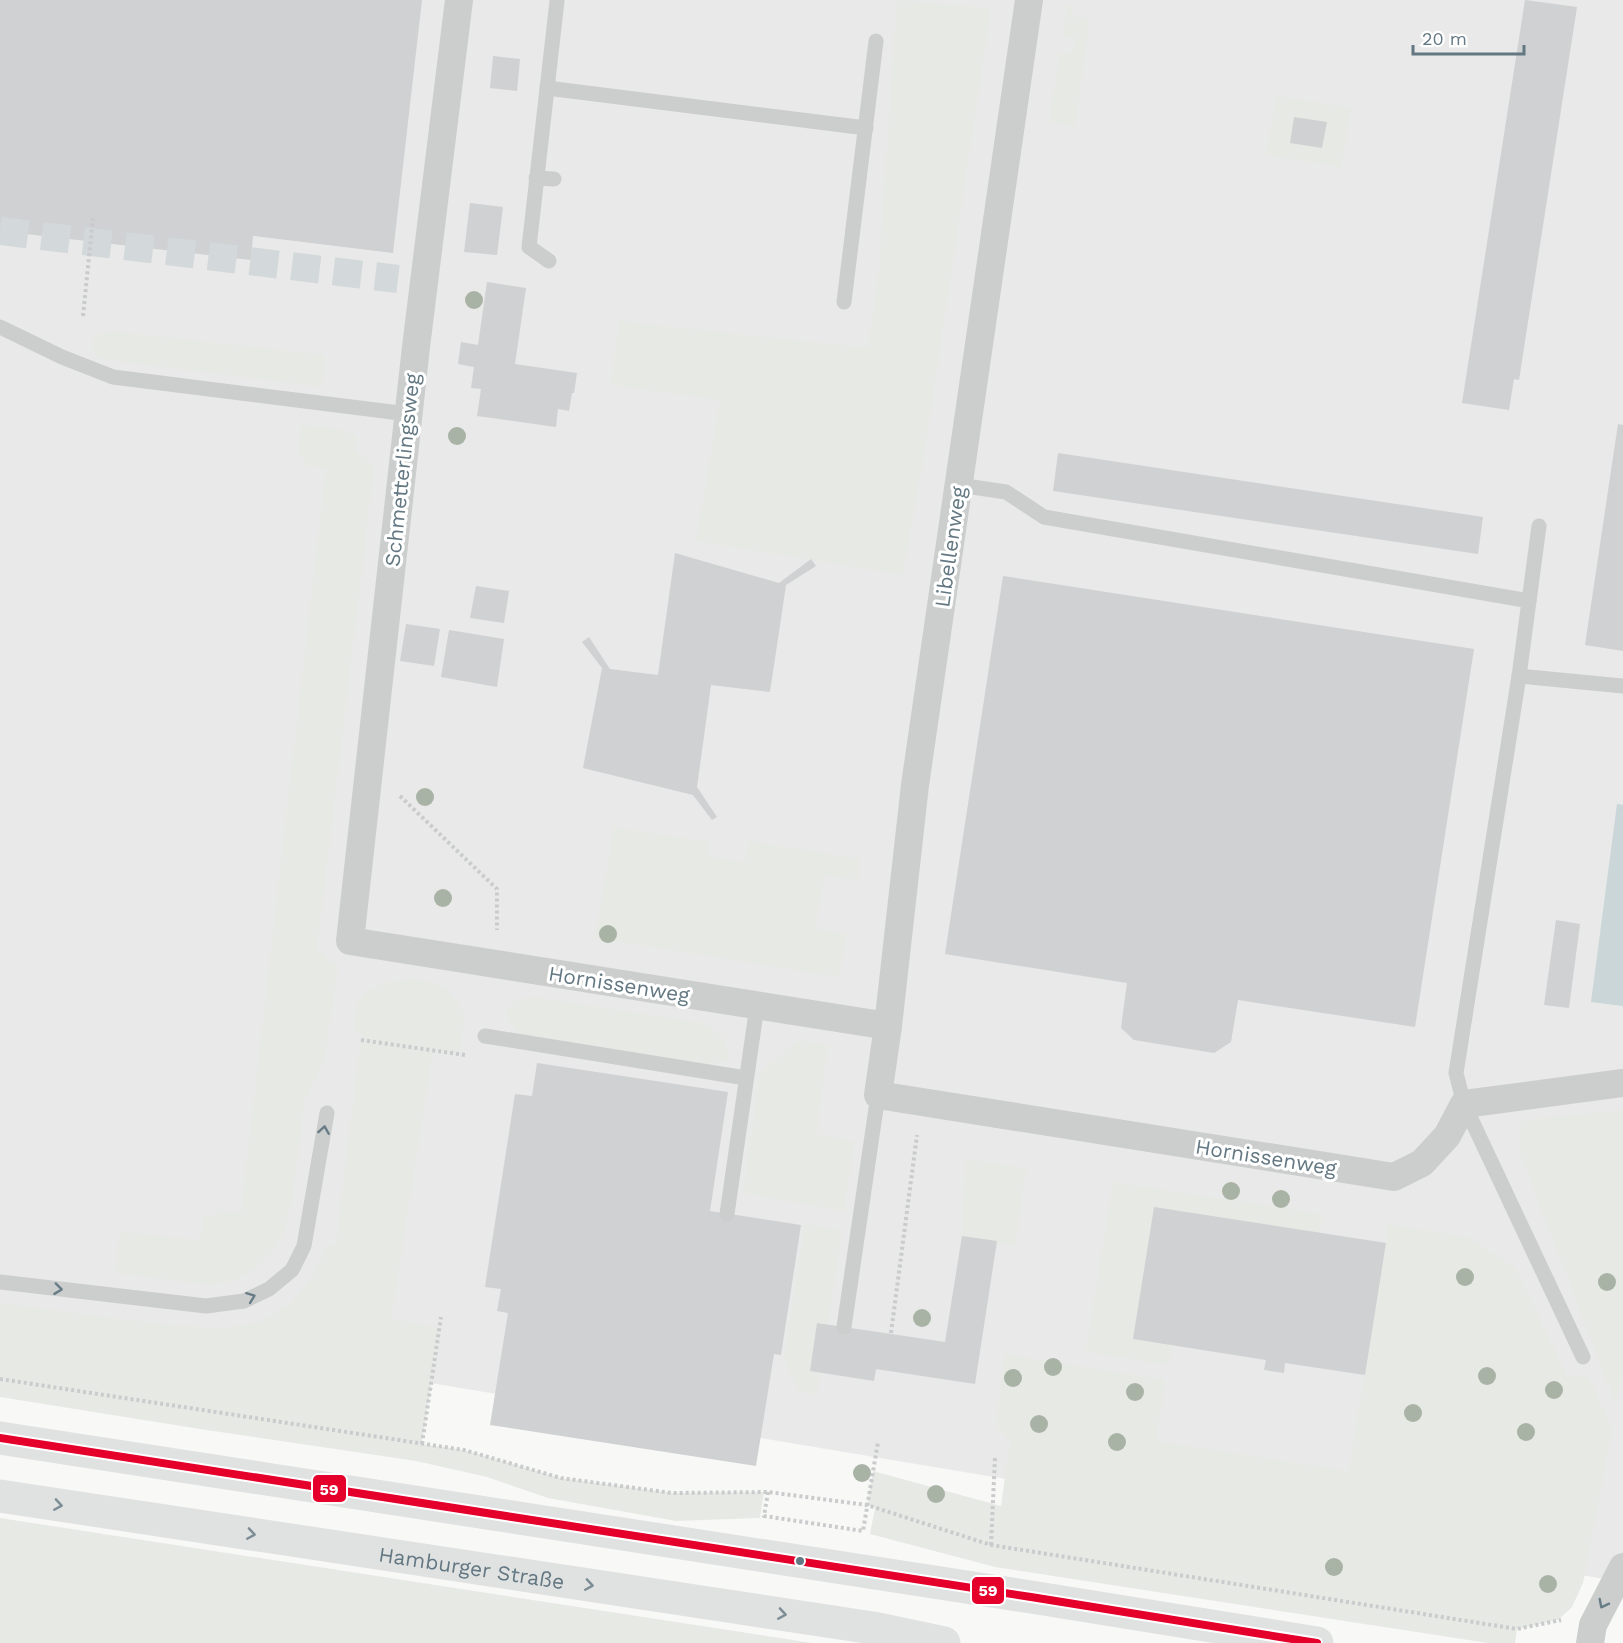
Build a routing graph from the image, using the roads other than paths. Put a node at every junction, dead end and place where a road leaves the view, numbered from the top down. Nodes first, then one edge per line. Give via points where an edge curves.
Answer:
1 (459, 0) edge
2 (1029, 0) edge
3 (557, 1) edge
4 (876, 41) dead end
5 (546, 88) junction
6 (866, 128) junction
7 (536, 178) junction
8 (555, 180) dead end
9 (838, 215) dead end
10 (854, 217) junction
11 (549, 261) dead end
12 (844, 302) dead end
13 (0, 327) edge
14 (408, 414) junction
15 (959, 485) junction
16 (1539, 526) dead end
17 (1529, 601) junction
18 (1519, 676) junction
19 (1623, 687) edge
20 (350, 941) joint
21 (757, 1006) junction
22 (888, 1026) junction
23 (485, 1036) dead end
24 (746, 1078) junction
25 (1623, 1083) edge
26 (878, 1095) junction
27 (1464, 1104) junction
28 (327, 1113) dead end
29 (726, 1214) dead end
30 (0, 1282) edge
31 (844, 1327) dead end
32 (1583, 1357) dead end
33 (0, 1438) edge
34 (0, 1496) edge
35 (1623, 1567) edge
36 (944, 1643) edge
37 (1317, 1643) edge
38 (1590, 1643) edge

1 - 14 street, Schmetterlingsweg
2 - 15 street, Libellenweg
3 - 5 lane
4 - 6 lane
5 - 6 lane
5 - 7 lane
6 - 10 lane
7 - 8 lane
7 - 11 lane via 529,247
9 - 10 lane
10 - 12 lane
13 - 14 lane via 113,377
14 - 20 street, Schmetterlingsweg
15 - 17 lane via 1006,492 1044,517
15 - 22 street, Libellenweg via 915,785
16 - 17 lane
17 - 18 lane
18 - 19 lane
18 - 27 lane via 1456,1073
20 - 21 street, Hornissenweg
21 - 22 street, Hornissenweg
21 - 24 lane
22 - 26 street, Libellenweg
23 - 24 lane
24 - 29 lane
25 - 27 street
26 - 27 street, Hornissenweg via 1394,1177 1422,1162 1446,1136
26 - 31 lane
27 - 32 lane
30 -> 28 lane via 206,1306 244,1301 269,1290 292,1270 303,1246
33 - 37 main road
34 -> 36 main road, Hamburger Straße via 873,1628
35 -> 38 street via 1593,1625

